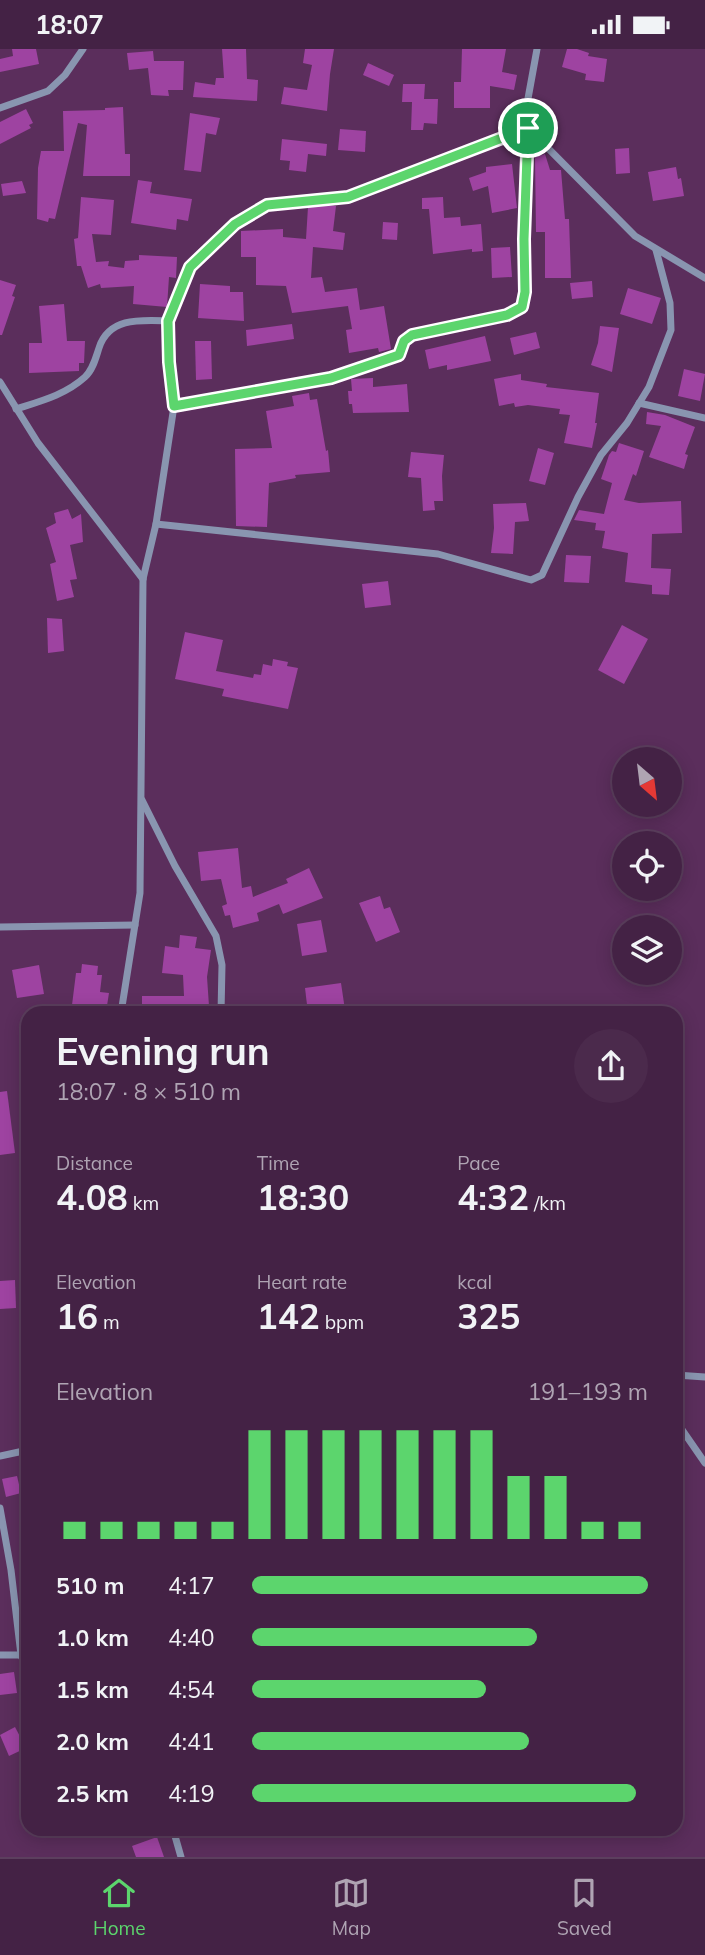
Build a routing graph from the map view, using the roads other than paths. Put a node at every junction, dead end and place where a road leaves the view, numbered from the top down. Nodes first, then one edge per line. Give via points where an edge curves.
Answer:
1 (83, 49) edge
2 (537, 49) edge
3 (0, 109) edge
4 (528, 128) junction
5 (656, 250) junction
6 (705, 278) edge
7 (168, 321) junction
8 (0, 381) edge
9 (639, 403) junction
10 (174, 406) junction
11 (16, 409) junction
12 (705, 418) edge
13 (156, 524) junction
14 (143, 579) junction
15 (141, 796) junction
16 (135, 925) junction
17 (0, 927) edge
18 (122, 1006) edge
19 (221, 1006) edge
20 (683, 1375) edge
21 (705, 1377) edge
22 (683, 1431) edge
23 (21, 1452) edge
24 (0, 1456) edge
25 (705, 1463) edge
26 (0, 1509) edge
27 (0, 1655) edge
28 (21, 1655) joint
29 (175, 1836) edge
30 (181, 1857) edge

1 - 3 street via 48,91
2 - 4 street via 525,115
4 - 5 street via 635,236
4 - 7 street via 348,197 267,205 235,224 190,267
4 - 10 street via 522,307 507,315 412,335 399,355 331,378
5 - 6 street
5 - 9 street via 670,303 671,330
7 - 10 street
7 - 11 street via 117,324 102,338 88,375 62,394
8 - 11 street
9 - 12 street
9 - 13 street via 601,455 542,575 530,580 438,554
10 - 13 street
11 - 14 street
13 - 14 street
14 - 15 street
15 - 16 street via 140,893
15 - 19 street via 216,936 222,965
16 - 17 street
16 - 18 street
20 - 21 street
22 - 25 street
23 - 24 street
26 - 28 street
27 - 28 street
29 - 30 street

